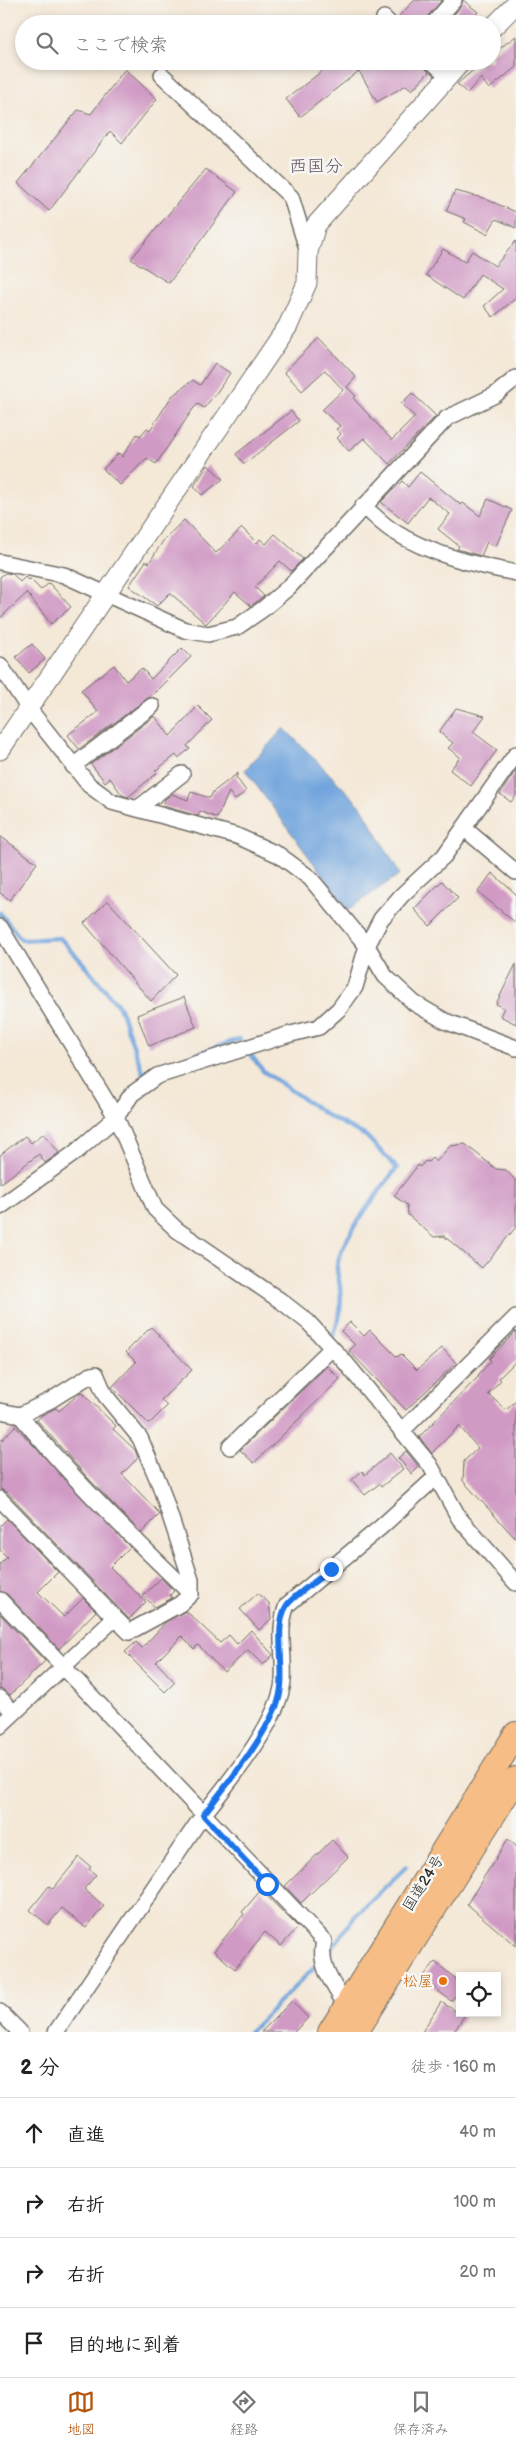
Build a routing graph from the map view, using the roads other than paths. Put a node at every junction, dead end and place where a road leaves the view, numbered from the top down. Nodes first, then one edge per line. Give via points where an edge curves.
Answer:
1 (454, 0) edge
2 (516, 4) edge
3 (441, 15) edge
4 (501, 19) edge
5 (441, 70) edge
6 (454, 70) edge
7 (162, 75) dead end
8 (448, 76) junction
9 (308, 252) junction
10 (516, 378) edge
11 (363, 506) junction
12 (0, 562) edge
13 (516, 574) edge
14 (106, 596) junction
15 (0, 665) edge
16 (152, 706) dead end
17 (29, 709) junction
18 (0, 750) edge
19 (516, 756) edge
20 (73, 766) junction
21 (182, 774) dead end
22 (138, 809) junction
23 (465, 829) junction
24 (516, 872) edge
25 (0, 927) edge
26 (367, 946) junction
27 (516, 1048) edge
28 (116, 1117) junction
29 (0, 1207) edge
30 (516, 1316) edge
31 (332, 1348) junction
32 (0, 1411) edge
33 (20, 1415) junction
34 (402, 1431) junction
35 (230, 1447) dead end
36 (436, 1477) junction
37 (0, 1499) edge
38 (516, 1584) edge
39 (190, 1594) junction
40 (0, 1600) edge
41 (115, 1618) junction
42 (65, 1666) junction
43 (0, 1698) edge
44 (14, 1712) junction
45 (0, 1726) edge
46 (516, 1734) edge
47 (516, 1779) edge
48 (203, 1815) junction
49 (347, 2006) junction
50 (0, 2012) edge
51 (359, 2030) edge
52 (20, 2032) edge
53 (56, 2032) edge
54 (330, 2032) edge

1 - 3 street
2 - 4 street
5 - 8 street
6 - 8 street
7 - 9 street via 292,197
8 - 9 street via 316,225
9 - 14 street via 307,283 288,326
10 - 11 street via 495,395 447,418
11 - 13 street via 393,531 423,546 479,566
11 - 14 street via 289,587 237,627 208,634 184,630
12 - 14 street via 64,575
14 - 17 street
15 - 17 street
16 - 20 street
17 - 18 street
17 - 20 street
19 - 23 street
20 - 22 street via 89,785 112,802
21 - 22 street
22 - 26 street via 237,836 279,855 310,878
23 - 24 street
23 - 26 street via 444,856 381,919
25 - 28 street
26 - 27 street via 385,976 414,1003 445,1021
26 - 28 street via 355,987 339,1009 319,1027 156,1076 132,1094
28 - 29 street via 76,1152
28 - 31 street via 155,1209 190,1239 308,1322
30 - 34 street
31 - 34 street
31 - 35 street
32 - 33 street
33 - 39 street via 50,1453
33 - 39 street via 96,1374 105,1395 140,1438 181,1545 191,1580
34 - 36 street
36 - 38 street via 459,1518
36 - 48 street via 381,1528 287,1605 282,1618 283,1681 277,1706 250,1751
37 - 41 street
39 - 41 street via 180,1604 129,1632
40 - 42 street
41 - 42 street
42 - 44 street
42 - 48 street
43 - 44 street
44 - 45 street
46 - 49 highway, 国道24号
47 - 51 highway, 国道24号
48 - 49 street via 324,1941 323,1959 329,1978
48 - 53 street
49 - 51 street
49 - 54 highway, 国道24号
50 - 52 street

